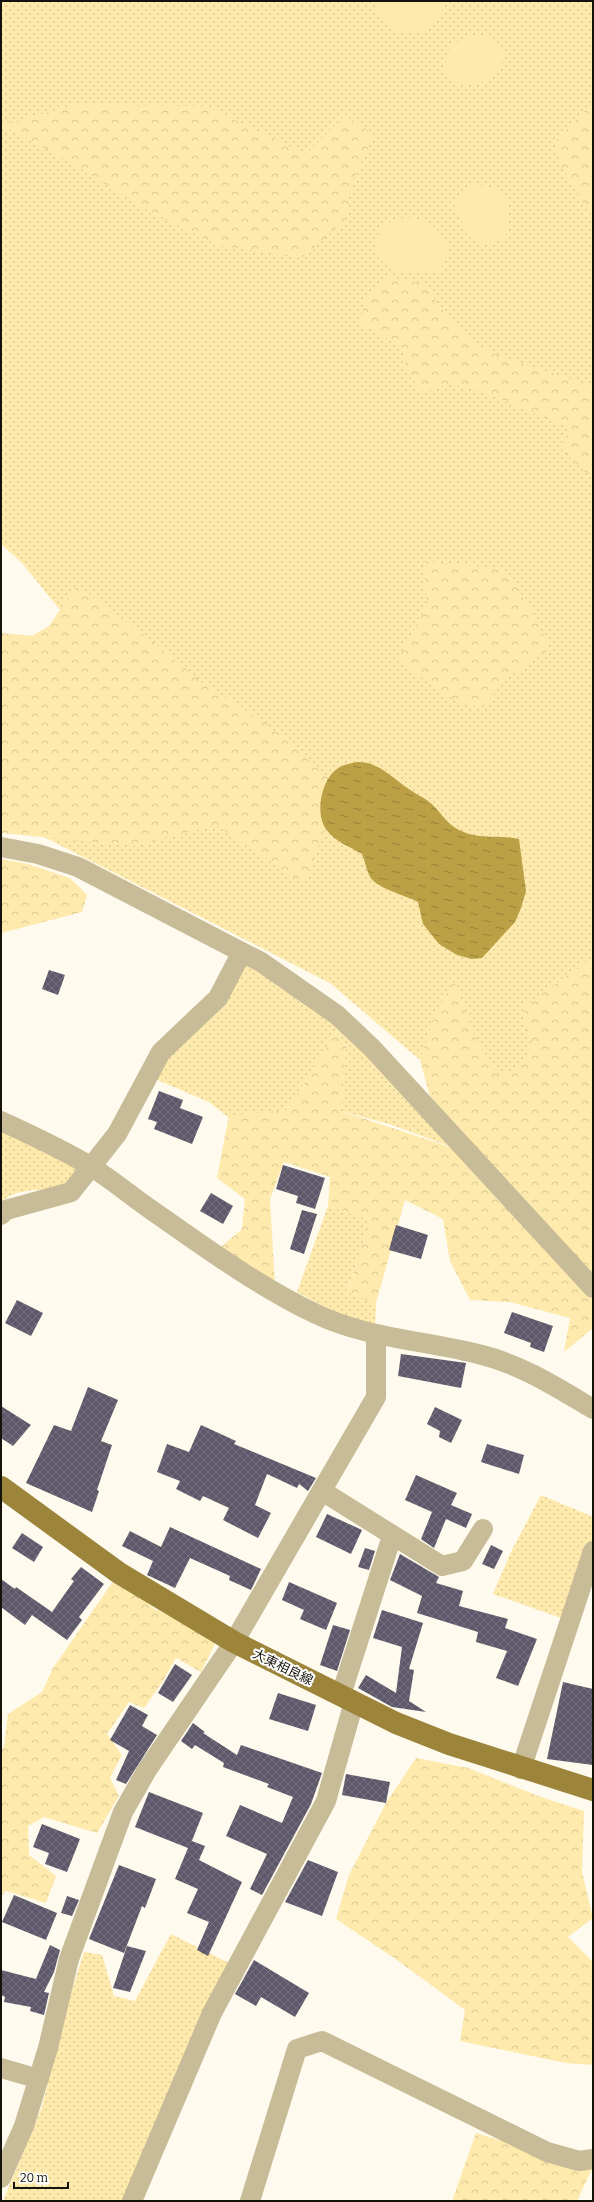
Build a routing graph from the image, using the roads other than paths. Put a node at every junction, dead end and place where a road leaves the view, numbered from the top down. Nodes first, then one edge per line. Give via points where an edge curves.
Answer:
1 (1, 847) edge
2 (242, 952) junction
3 (1, 1121) edge
4 (92, 1167) junction
5 (1, 1214) edge
6 (593, 1288) edge
7 (376, 1334) junction
8 (593, 1409) edge
9 (1, 1487) edge
10 (322, 1491) junction
11 (483, 1529) dead end
12 (392, 1536) junction
13 (593, 1551) edge
14 (234, 1642) junction
15 (347, 1699) junction
16 (522, 1769) junction
17 (593, 1790) edge
18 (1, 2068) edge
19 (39, 2079) junction
20 (593, 2159) edge
21 (1, 2178) edge
22 (132, 2201) edge
23 (250, 2201) edge

1 - 2 street via 38,854 78,868
2 - 4 street via 218,998 161,1052 117,1134
2 - 6 street via 261,962 337,1016 372,1048
3 - 4 street
4 - 5 street via 71,1192 6,1210
4 - 7 street via 206,1249 272,1291 315,1314
7 - 8 street via 483,1355 516,1366
7 - 10 street via 376,1397
9 - 14 main road, 大東相良線 via 119,1573
10 - 12 street
10 - 14 street
11 - 12 street via 463,1560 442,1566
12 - 15 street
13 - 16 street
14 - 15 main road, 大東相良線
14 - 19 street via 147,1770 123,1812 69,1959
15 - 16 main road, 大東相良線 via 396,1723
15 - 22 street via 326,1801 212,2013
16 - 17 main road, 大東相良線
18 - 19 street
19 - 21 street via 24,2126
20 - 23 street via 579,2161 547,2152 322,2041 296,2049

